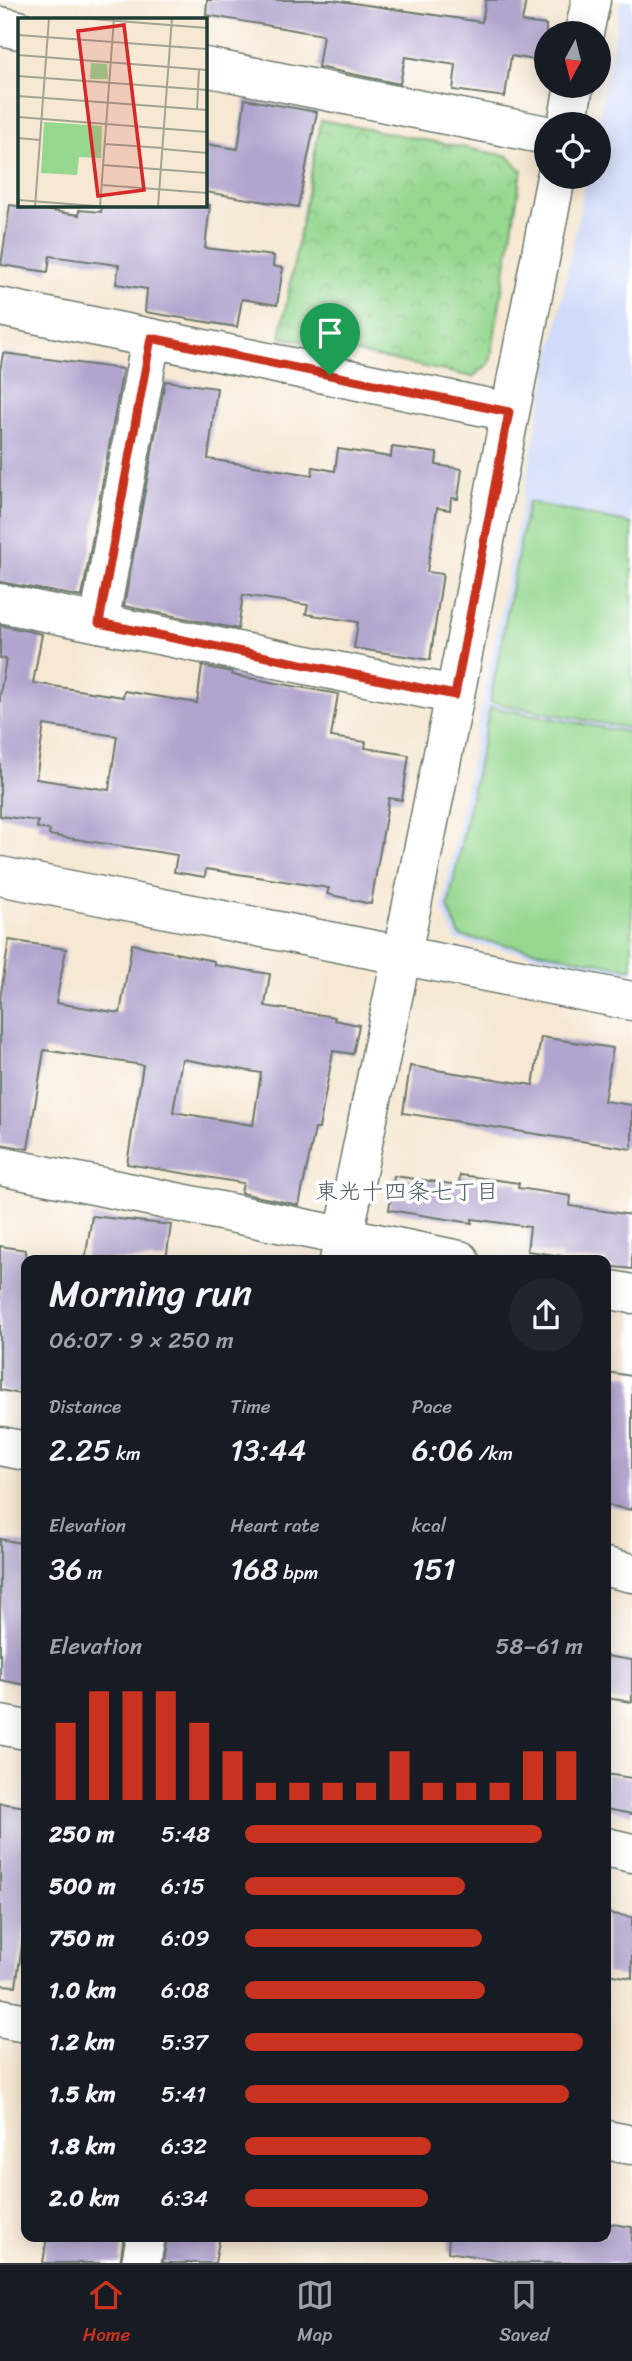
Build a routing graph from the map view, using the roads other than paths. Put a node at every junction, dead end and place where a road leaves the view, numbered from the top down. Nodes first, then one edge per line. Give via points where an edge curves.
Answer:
1 (591, 0) edge
2 (587, 21) edge
3 (0, 26) edge
4 (18, 30) edge
5 (206, 67) edge
6 (534, 133) edge
7 (554, 189) edge
8 (0, 307) edge
9 (151, 338) junction
10 (509, 412) junction
11 (0, 603) edge
12 (99, 623) junction
13 (455, 695) junction
14 (0, 876) edge
15 (402, 954) junction
16 (632, 1001) edge
17 (0, 1166) edge
18 (341, 1248) edge
19 (410, 1255) edge
20 (611, 1290) edge
21 (632, 1294) edge
22 (0, 1446) edge
23 (21, 1450) edge
24 (611, 1568) edge
25 (632, 1573) edge
26 (0, 1725) edge
27 (21, 1729) edge
28 (611, 1848) edge
29 (632, 1853) edge
30 (0, 2018) edge
31 (21, 2022) edge
32 (611, 2141) edge
33 (632, 2145) edge
34 (145, 2242) edge
35 (141, 2263) edge

1 - 2 street
3 - 4 street
5 - 6 street
7 - 10 street
8 - 9 street
9 - 10 street
9 - 12 street
10 - 13 street
11 - 12 street
12 - 13 street
13 - 15 street
14 - 15 street
15 - 16 street
15 - 18 street
17 - 18 street
18 - 19 street
20 - 21 street
22 - 23 street
24 - 25 street
26 - 27 street
28 - 29 street
30 - 31 street
32 - 33 street
34 - 35 street

